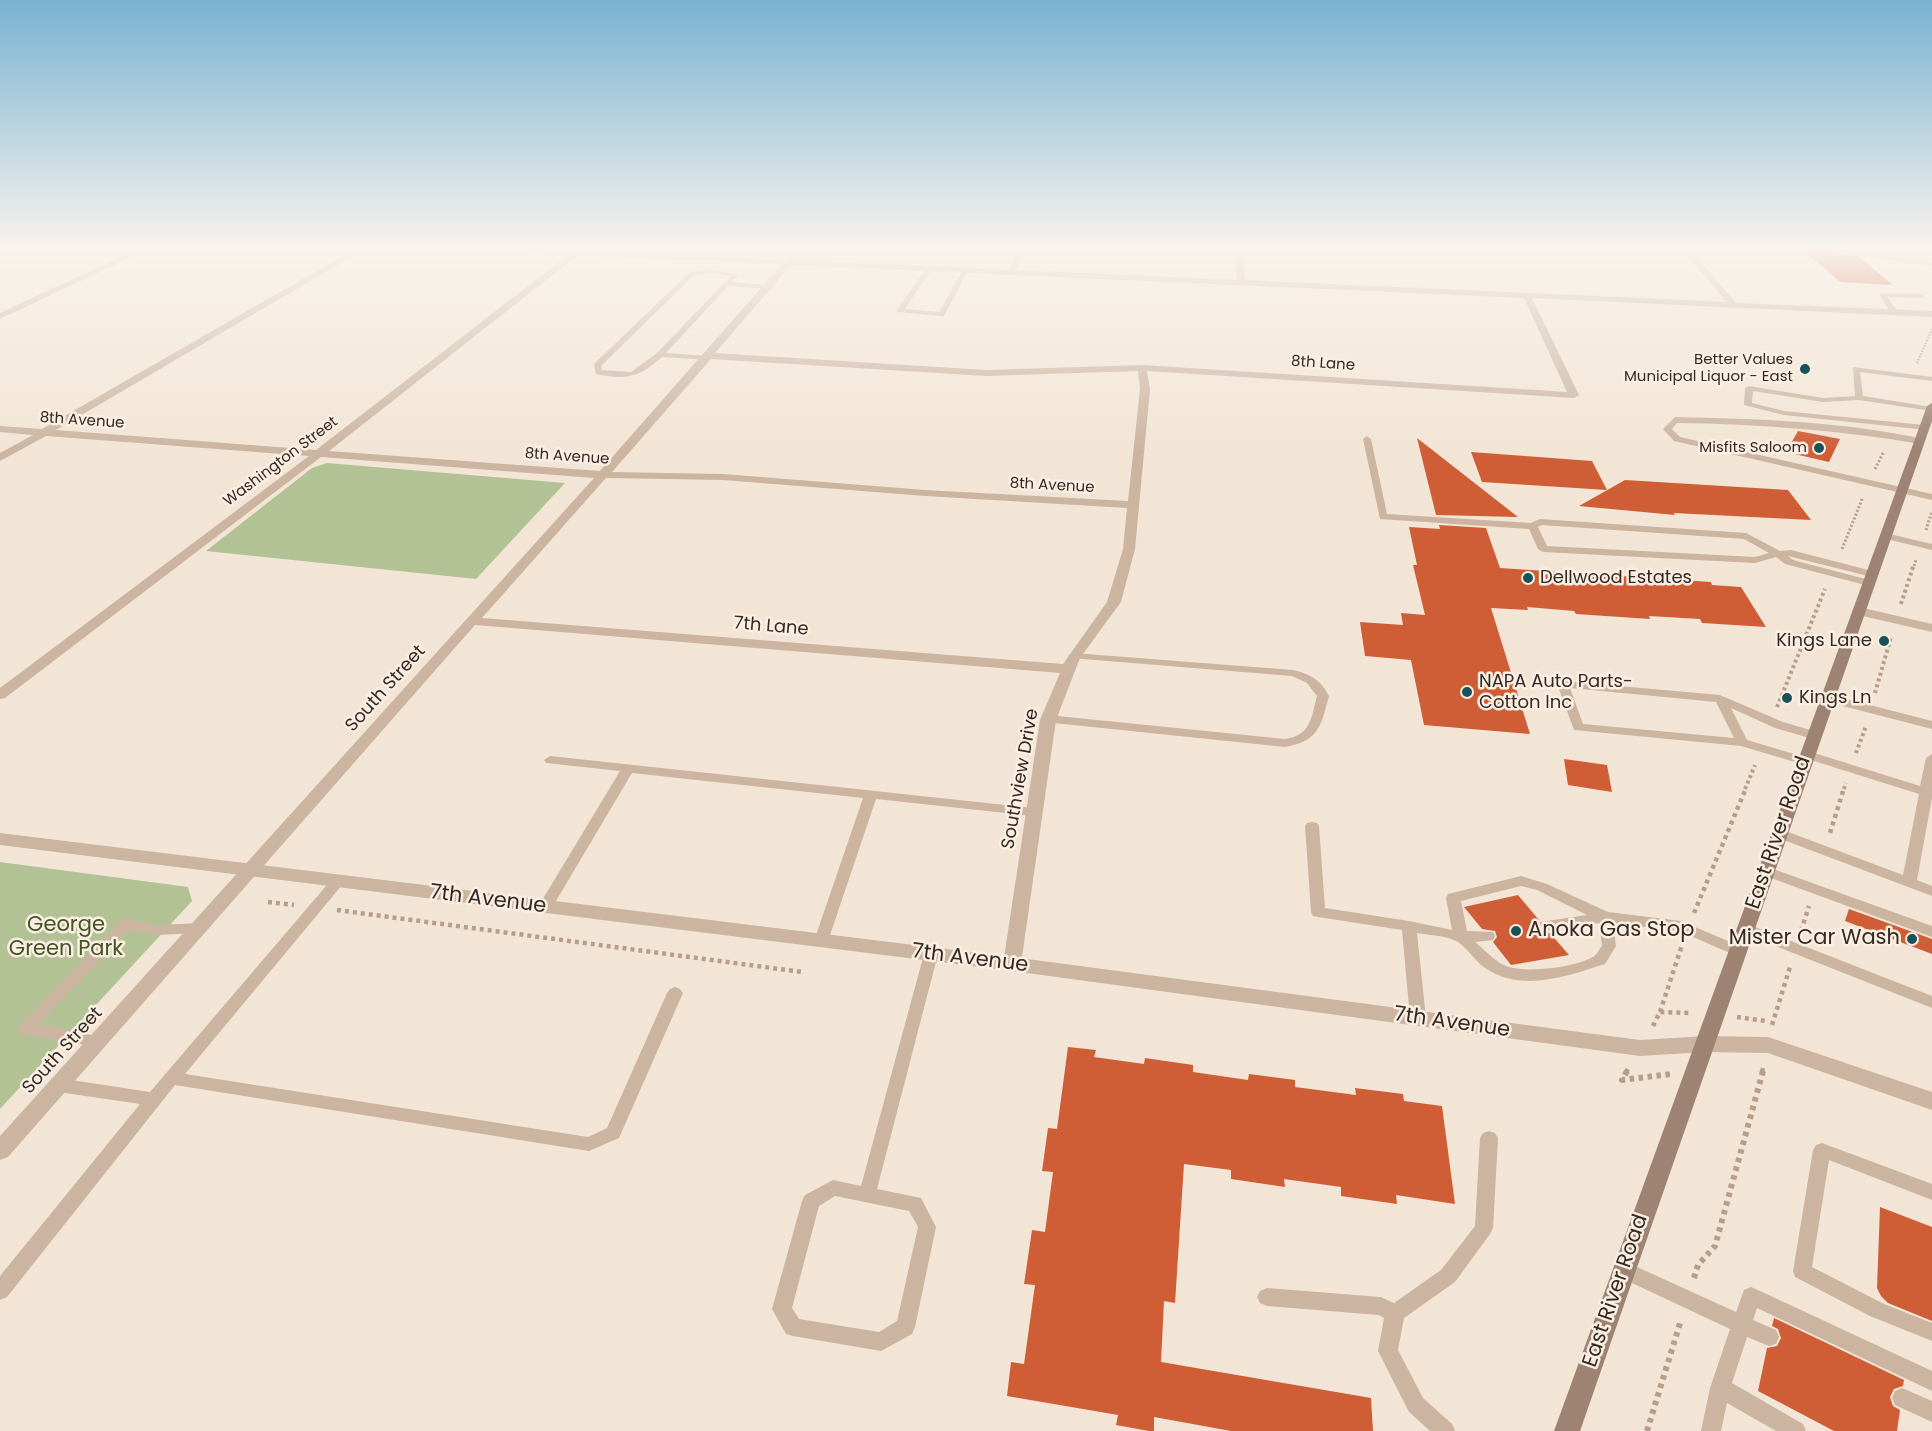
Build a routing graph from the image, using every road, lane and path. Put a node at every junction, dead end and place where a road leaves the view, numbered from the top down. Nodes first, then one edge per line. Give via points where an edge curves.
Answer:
1 (245, 317) edge
2 (495, 317) edge
3 (647, 317) edge
4 (696, 317) edge
5 (742, 317) edge
6 (1537, 317) edge
7 (1932, 328) edge
8 (660, 355) junction
9 (708, 357) junction
10 (1142, 368) junction
11 (1911, 376) junction
12 (1932, 379) edge
13 (1859, 398) junction
14 (1931, 407) edge
15 (0, 429) edge
16 (44, 433) junction
17 (1922, 434) junction
18 (1891, 435) junction
19 (1367, 439) dead end
20 (318, 454) junction
21 (0, 458) edge
22 (603, 475) junction
23 (1868, 484) junction
24 (1902, 492) junction
25 (1932, 497) edge
26 (1132, 505) junction
27 (1533, 526) junction
28 (1885, 536) junction
29 (1932, 547) edge
30 (1778, 554) junction
31 (1833, 569) junction
32 (1871, 579) junction
33 (1859, 611) junction
34 (472, 621) junction
35 (1932, 628) edge
36 (1071, 663) junction
37 (0, 695) edge
38 (1827, 698) junction
39 (1720, 699) junction
40 (1048, 719) junction
41 (1771, 722) junction
42 (1932, 725) edge
43 (1813, 735) junction
44 (1742, 742) junction
45 (1762, 748) junction
46 (1806, 758) junction
47 (1932, 758) edge
48 (550, 760) dead end
49 (628, 769) junction
50 (871, 794) junction
51 (1929, 794) edge
52 (1033, 812) junction
53 (1312, 826) dead end
54 (1779, 833) junction
55 (0, 839) edge
56 (251, 871) junction
57 (1765, 871) junction
58 (337, 882) junction
59 (1910, 883) junction
60 (1932, 891) edge
61 (268, 902) dead end
62 (316, 907) junction
63 (545, 907) junction
64 (1605, 917) junction
65 (1409, 926) junction
66 (1545, 926) dead end
67 (199, 928) junction
68 (1745, 928) junction
69 (1687, 929) junction
70 (1932, 932) edge
71 (1488, 936) dead end
72 (1461, 937) junction
73 (821, 941) junction
74 (1737, 951) junction
75 (931, 954) junction
76 (1012, 964) junction
77 (802, 972) dead end
78 (675, 993) dead end
79 (1932, 1002) edge
80 (1660, 1012) dead end
81 (1418, 1018) junction
82 (98, 1042) junction
83 (1705, 1044) junction
84 (1764, 1064) dead end
85 (171, 1078) junction
86 (58, 1085) junction
87 (154, 1099) junction
88 (1932, 1101) edge
89 (1489, 1138) dead end
90 (0, 1150) edge
91 (1932, 1192) edge
92 (867, 1195) junction
93 (1624, 1270) junction
94 (0, 1291) edge
95 (1267, 1297) dead end
96 (1687, 1299) junction
97 (1395, 1313) junction
98 (1740, 1323) junction
99 (1932, 1332) edge
100 (1770, 1337) dead end
101 (1932, 1381) edge
102 (1720, 1388) junction
103 (1902, 1398) dead end
104 (1932, 1412) edge
105 (1445, 1431) edge
106 (1567, 1431) edge
107 (1647, 1431) edge
108 (1711, 1431) edge
109 (1796, 1431) edge

1 - 16 street
2 - 20 street, Washington Street
3 - 8 lane via 597,366 599,372 637,375
4 - 8 lane
5 - 9 street, South Street
6 - 10 street, 8th Lane via 1574,395
7 - 11 path
8 - 9 lane
9 - 10 street, 8th Lane via 986,373
9 - 22 street, South Street
10 - 26 street, Southview Drive via 1145,389
11 - 12 lane
11 - 13 lane via 1856,369
13 - 14 lane
13 - 17 lane via 1823,400 1749,388 1748,405
14 - 17 main road, East River Road
15 - 16 street, 8th Avenue
16 - 20 street, 8th Avenue
16 - 21 street
17 - 18 lane
17 - 24 main road, East River Road
18 - 23 path
18 - 23 lane via 1714,421 1675,420 1667,429 1677,439
19 - 27 lane via 1383,517
20 - 22 street, 8th Avenue
20 - 37 street, Washington Street
22 - 26 street, 8th Avenue via 723,477
22 - 34 street, South Street
23 - 24 lane
23 - 31 path
24 - 25 lane
24 - 28 main road, East River Road
26 - 36 street, Southview Drive via 1129,549 1113,602
27 - 30 lane via 1540,522 1597,524 1746,536
27 - 30 lane via 1543,549 1755,560
28 - 29 lane
28 - 32 main road, East River Road
30 - 31 lane via 1791,553
31 - 32 lane
31 - 41 path
32 - 33 main road, East River Road
33 - 35 street
33 - 38 main road, East River Road
34 - 36 street, 7th Lane
34 - 56 street, South Street
36 - 40 street, Southview Drive
36 - 40 lane via 1293,674 1310,679 1323,696 1314,729 1307,737 1291,742
38 - 42 lane
38 - 43 main road, East River Road
39 - 41 lane
39 - 44 lane
39 - 44 lane via 1563,684 1578,727
40 - 52 street, Southview Drive
41 - 43 lane
43 - 46 main road, East River Road
44 - 45 lane
45 - 46 lane
45 - 69 path
46 - 51 lane
46 - 54 main road, East River Road
47 - 51 lane
48 - 49 lane
49 - 50 lane
49 - 63 lane
50 - 52 lane
50 - 73 lane
51 - 59 lane
52 - 76 street, Southview Drive
53 - 65 lane via 1318,912
54 - 57 main road, East River Road
54 - 59 lane
55 - 56 street, 7th Avenue
56 - 58 street, 7th Avenue
56 - 67 street, South Street
57 - 68 main road, East River Road
57 - 70 lane
58 - 62 lane
58 - 63 street, 7th Avenue
59 - 60 lane
61 - 62 path
62 - 77 path
62 - 85 lane
63 - 73 street, 7th Avenue
64 - 66 lane
64 - 69 lane
64 - 72 lane via 1609,946 1600,960 1529,976 1504,972
64 - 72 lane via 1521,881 1453,898
65 - 72 lane
65 - 81 lane
67 - 82 street, South Street
67 - 82 lane via 156,930 126,924 25,1030
68 - 74 main road, East River Road
68 - 79 lane
69 - 74 lane
69 - 80 path
71 - 72 lane
73 - 75 street, 7th Avenue
74 - 83 main road, East River Road
75 - 76 street, 7th Avenue
75 - 92 lane
76 - 81 street, 7th Avenue
78 - 85 lane via 613,1133 589,1144
81 - 83 street, 7th Avenue via 1640,1048
82 - 86 street, South Street
83 - 88 street, 7th Avenue via 1768,1045
83 - 93 main road, East River Road
84 - 96 path via 1714,1246 1698,1265
85 - 87 lane
86 - 87 lane
86 - 90 street, South Street
87 - 94 lane
89 - 97 lane via 1484,1228 1448,1276
91 - 99 lane via 1822,1150 1802,1271 1877,1310
92 - 92 lane via 833,1188 811,1201 782,1309 793,1327 881,1342 905,1327 927,1227 915,1204
93 - 96 lane
93 - 106 main road, East River Road
95 - 97 lane via 1381,1306
96 - 98 lane
96 - 107 path
97 - 105 lane via 1388,1351 1416,1405
98 - 100 lane
98 - 101 lane via 1750,1296
98 - 102 lane
102 - 108 lane
102 - 109 lane
103 - 104 lane

